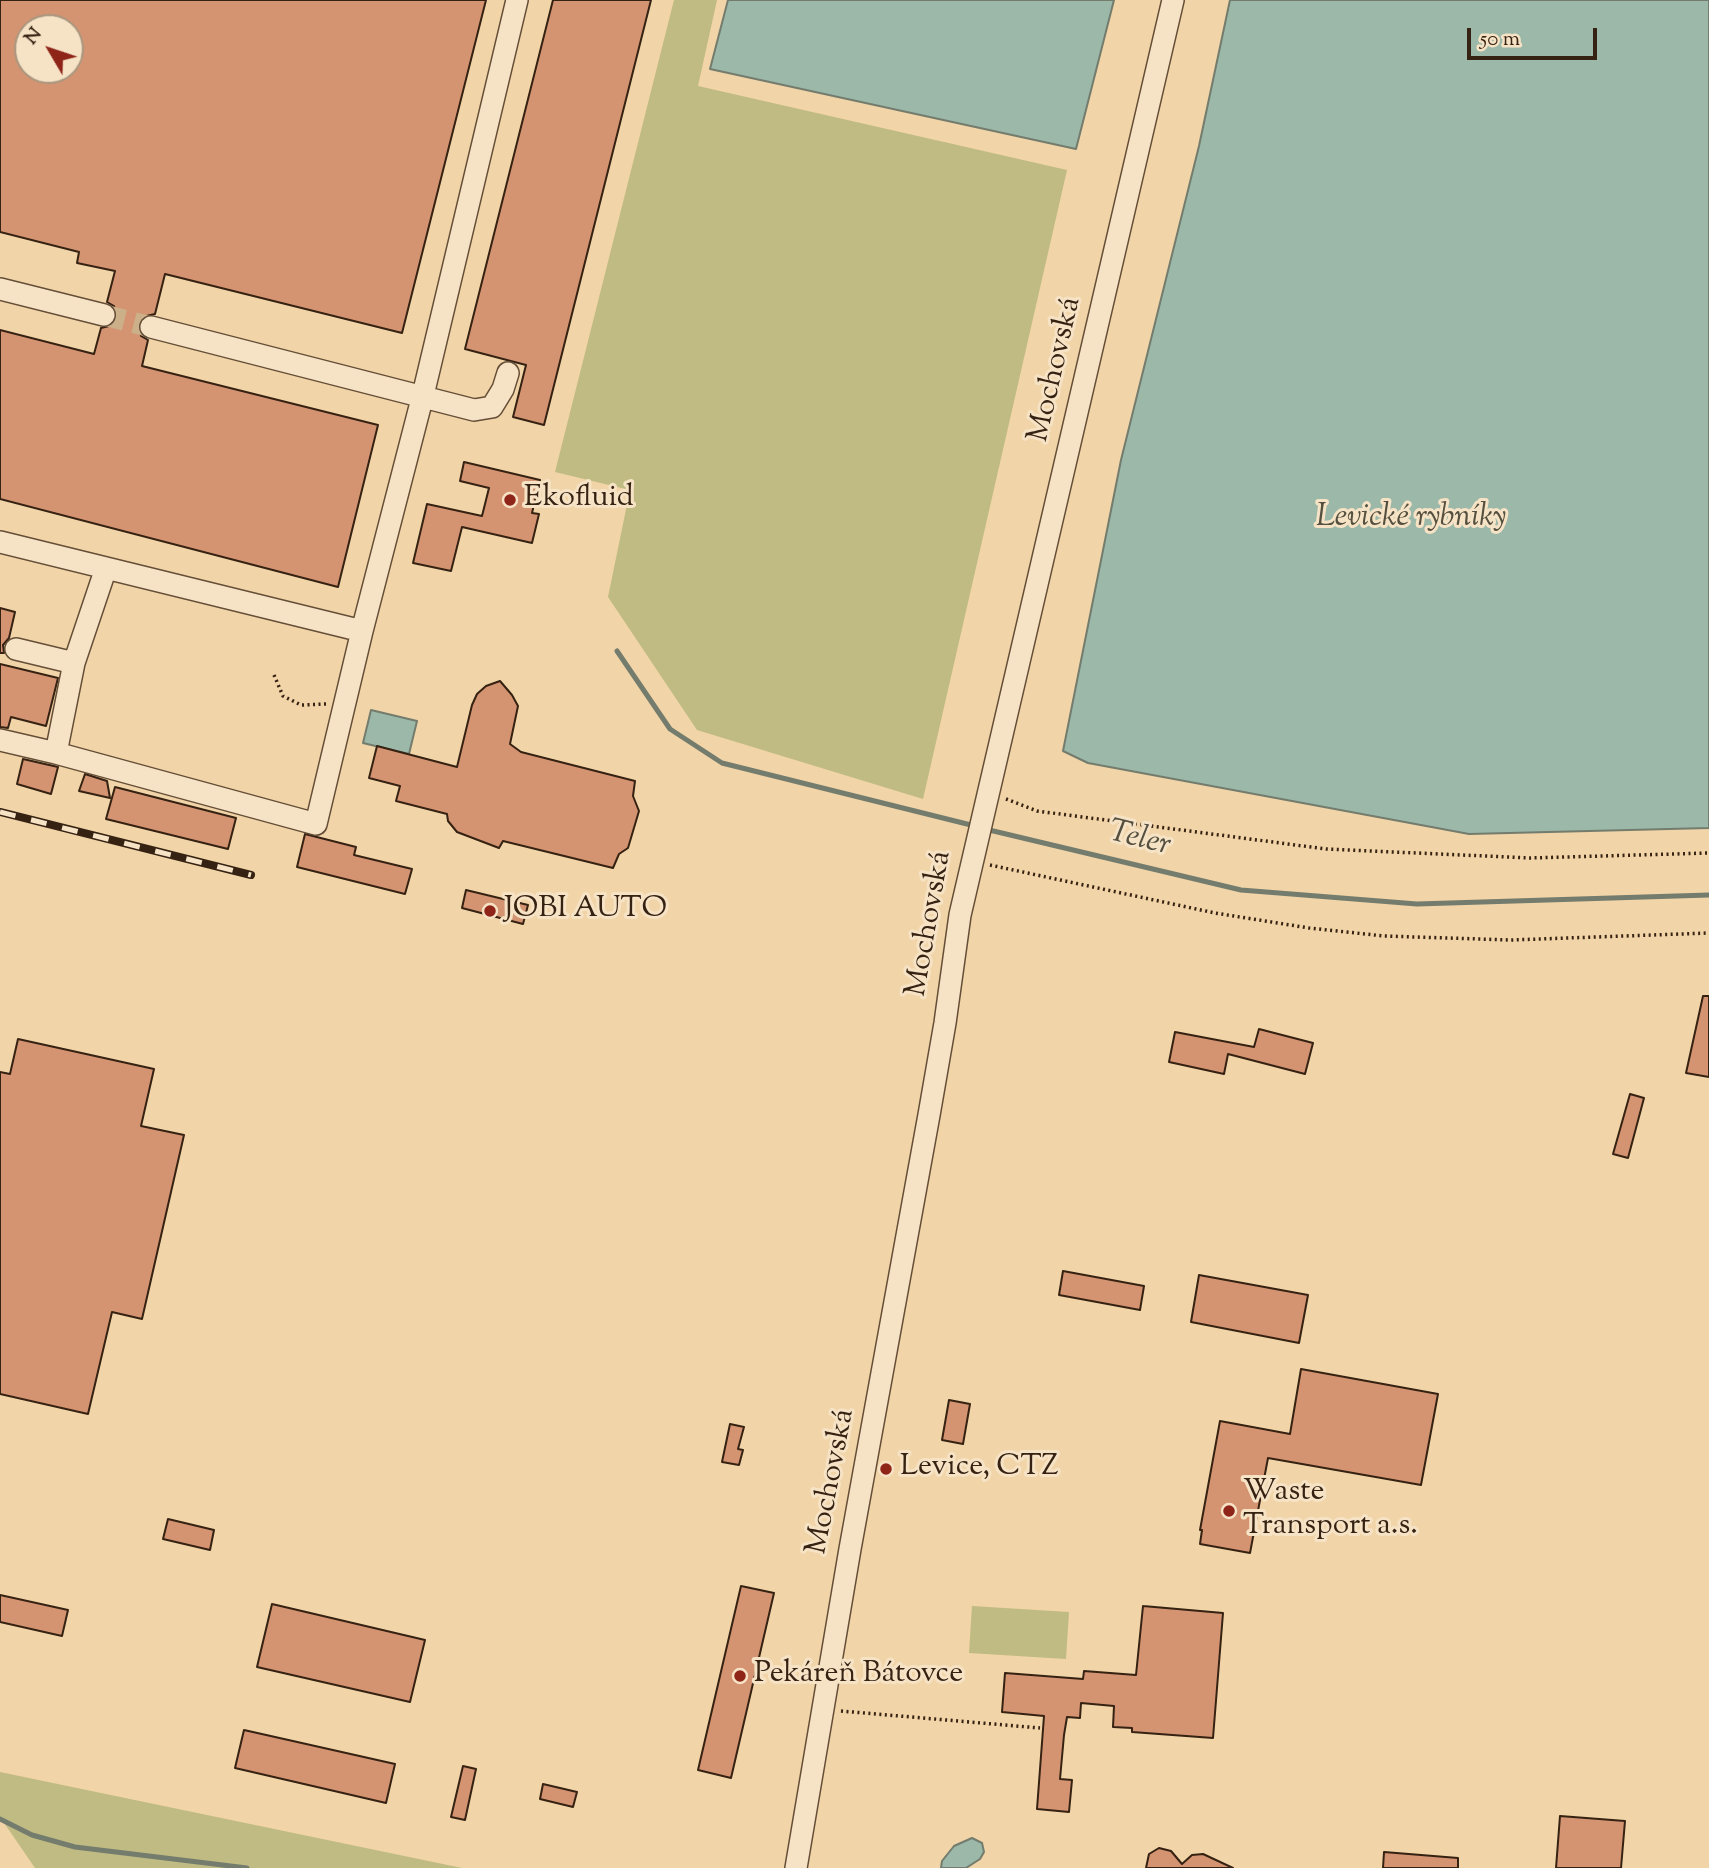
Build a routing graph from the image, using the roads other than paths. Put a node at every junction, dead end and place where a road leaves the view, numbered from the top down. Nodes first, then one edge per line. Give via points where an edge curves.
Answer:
1 (517, 0) edge
2 (1173, 0) edge
3 (0, 289) edge
4 (104, 315) tunnel mouth
5 (151, 327) tunnel mouth
6 (508, 373) dead end
7 (423, 395) junction
8 (0, 542) edge
9 (106, 568) junction
10 (362, 631) junction
11 (16, 649) dead end
12 (74, 663) junction
13 (0, 740) edge
14 (56, 752) junction
15 (796, 1868) edge

1 - 7 street
2 - 15 street, Mochovská via 960,915 945,1023
3 - 4 street
5 - 7 street
6 - 7 street via 492,407 474,410
7 - 10 street
8 - 9 street
9 - 10 street
9 - 12 street
10 - 14 street via 316,824
11 - 12 street
12 - 14 street
13 - 14 street

